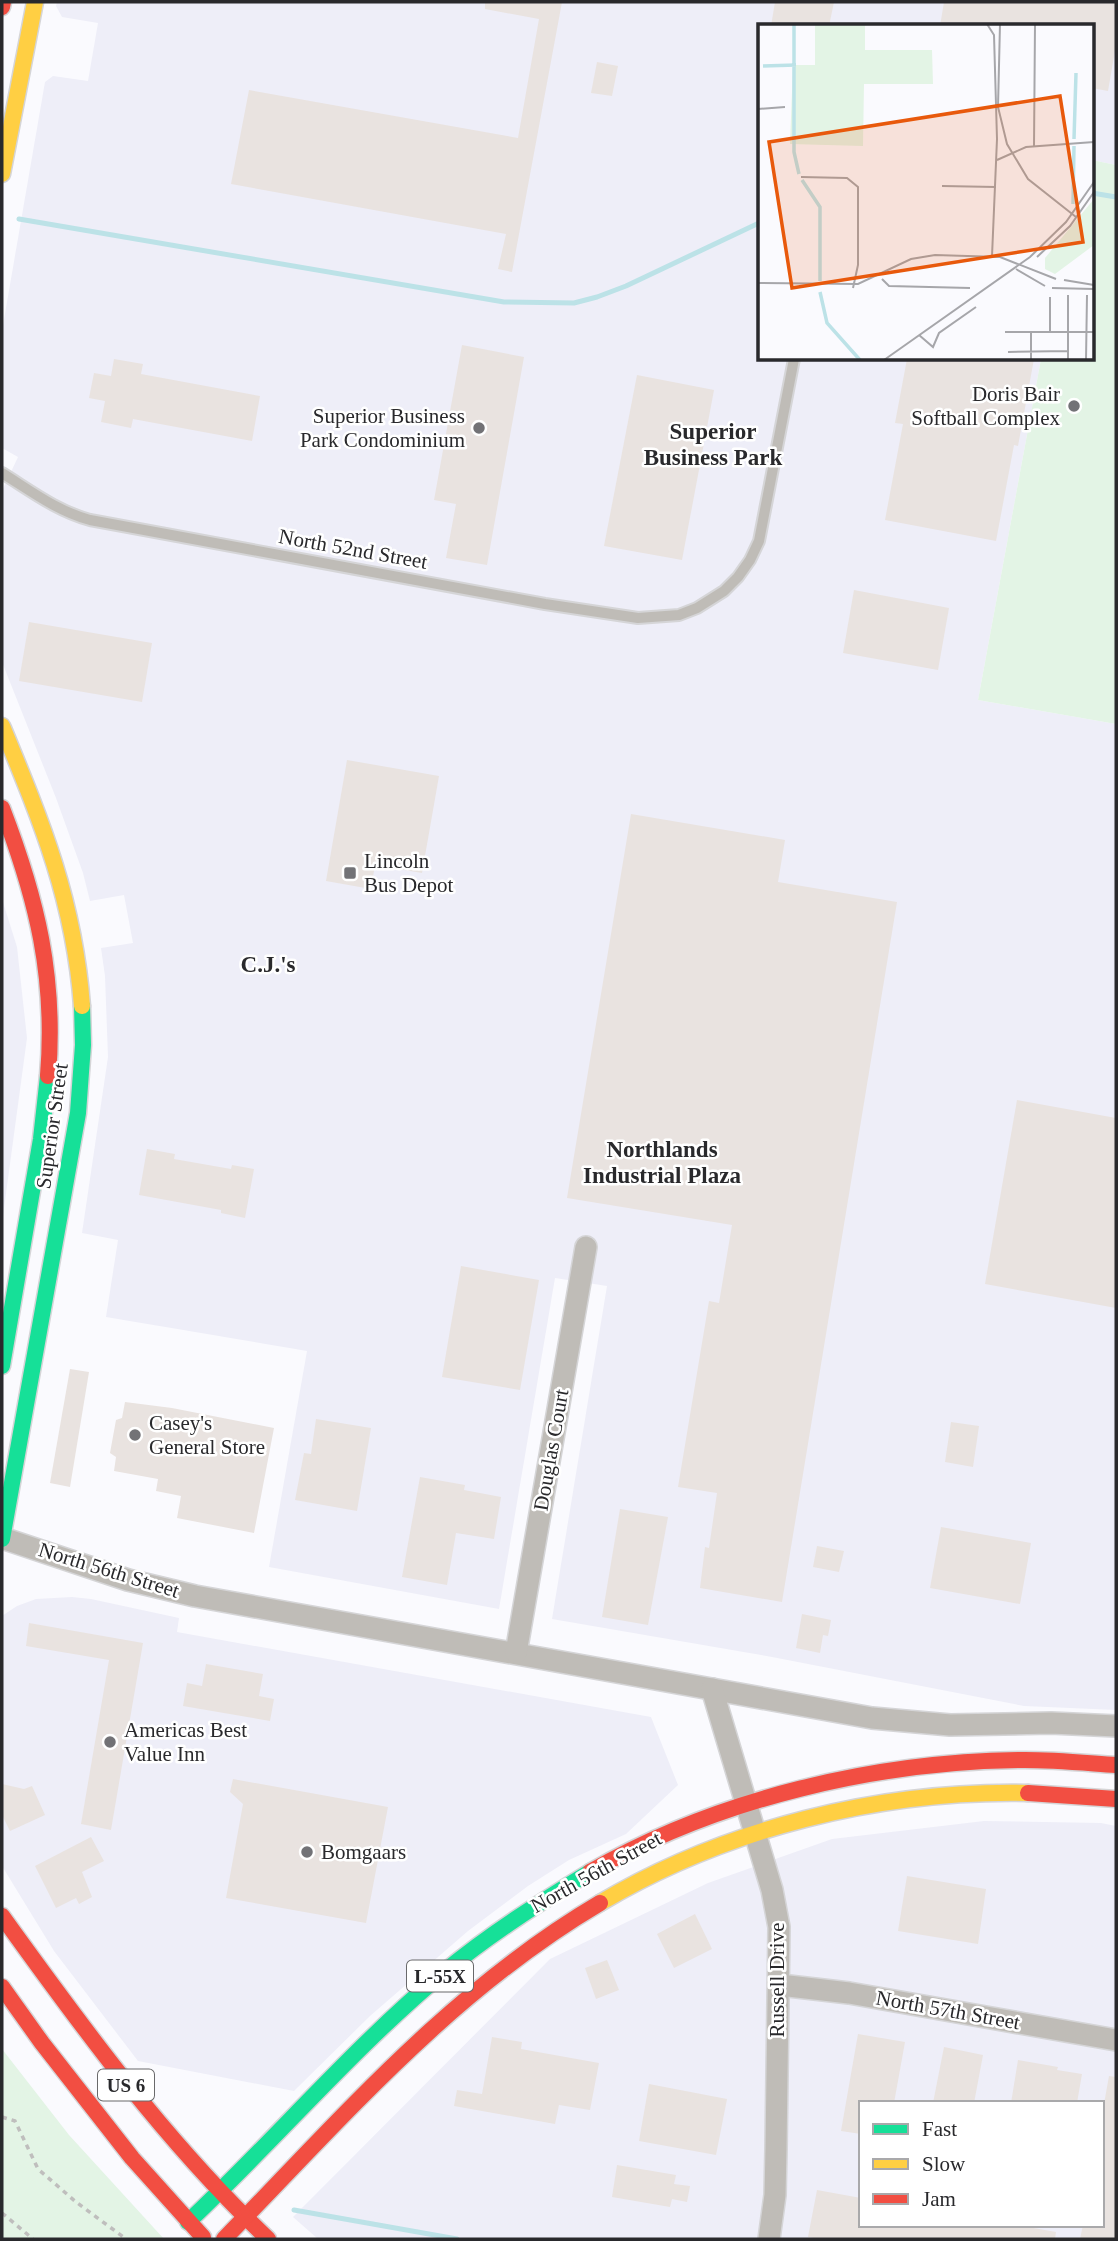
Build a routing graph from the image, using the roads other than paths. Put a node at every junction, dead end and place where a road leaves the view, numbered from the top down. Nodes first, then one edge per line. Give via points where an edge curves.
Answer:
1 (35, 2) edge
2 (2, 174) edge
3 (794, 360) edge
4 (2, 473) edge
5 (2, 726) edge
6 (2, 808) edge
7 (586, 1247) dead end
8 (2, 1366) edge
9 (2, 1539) edge
10 (516, 1653) junction
11 (712, 1689) junction
12 (1116, 1726) edge
13 (1116, 1765) edge
14 (1116, 1799) edge
15 (745, 1805) junction
16 (755, 1836) junction
17 (2, 1916) edge
18 (779, 1985) junction
19 (2, 1987) edge
20 (1116, 2040) edge
21 (220, 2193) junction
22 (245, 2218) junction
23 (188, 2222) junction
24 (205, 2239) edge
25 (224, 2239) edge
26 (268, 2239) edge
27 (769, 2239) edge

1 - 2 main road
3 - 4 lane, North 52nd Street via 758,541 750,560 724,592 679,615 638,618 90,520 50,504
5 - 9 main road, Superior Street via 50,844 74,930 83,1069
6 - 8 main road, Superior Street via 36,907 51,1034 46,1115
7 - 10 street, Douglas Court
9 - 10 street, North 56th Street via 128,1580 195,1596
10 - 11 street, North 56th Street
11 - 12 street, North 56th Street via 925,1724
11 - 15 street, Russell Drive
13 - 15 main road, North 56th Street / L-55X via 1043,1760 949,1763 825,1783
14 - 16 main road, North 56th Street / L-55X via 1010,1792 950,1797 859,1809
15 - 16 street, Russell Drive
15 - 21 main road, North 56th Street / L-55X via 686,1824 629,1850 538,1902 488,1937 394,2017
16 - 18 street, Russell Drive via 777,1912
16 - 22 main road, North 56th Street / L-55X via 701,1853 641,1881 561,1927 507,1965 419,2040
17 - 21 main road, US 6 via 78,2024
18 - 20 street, North 57th Street
18 - 27 street, Russell Drive via 775,2195
19 - 23 main road, US 6 via 67,2076
21 - 22 main road, US 6
21 - 23 main road, North 56th Street / L-55X
22 - 25 main road, North 56th Street / L-55X
22 - 26 main road, US 6
23 - 24 main road, US 6

